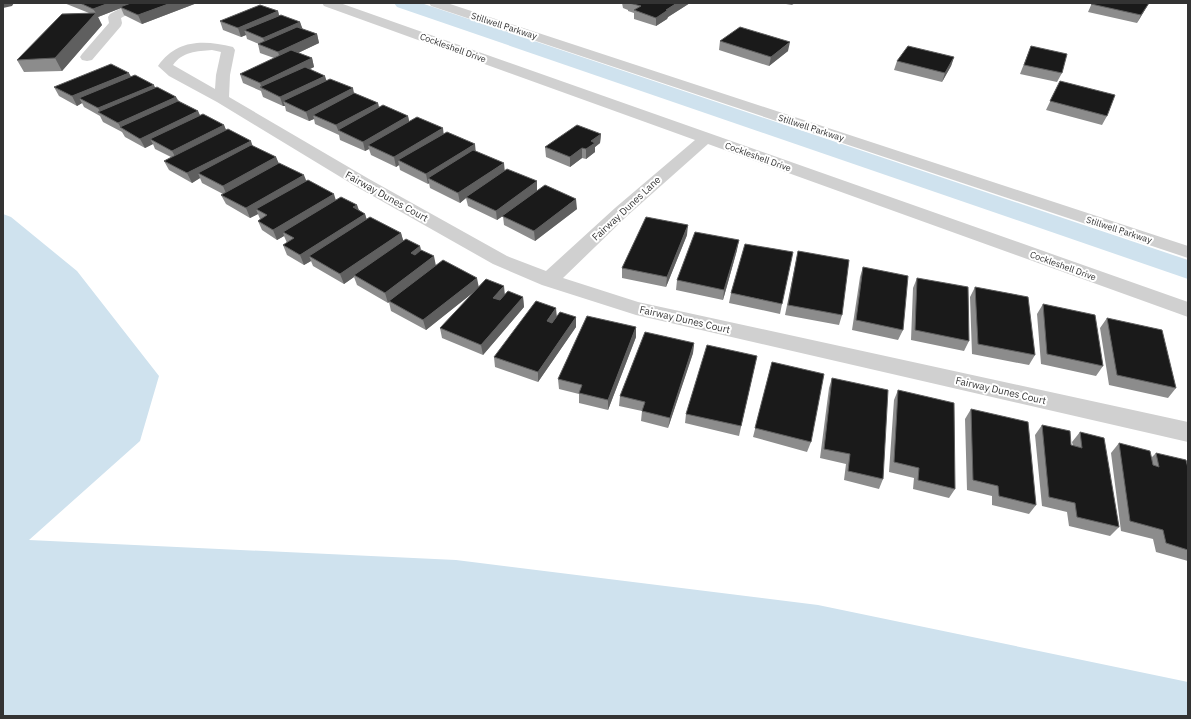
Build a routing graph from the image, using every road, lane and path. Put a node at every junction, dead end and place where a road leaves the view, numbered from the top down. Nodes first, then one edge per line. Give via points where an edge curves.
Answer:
1 (139, 3) edge
2 (328, 3) edge
3 (435, 3) edge
4 (87, 57) dead end
5 (222, 99) junction
6 (706, 138) junction
7 (1188, 252) edge
8 (549, 280) junction
9 (1188, 310) edge
10 (1188, 432) edge

1 - 4 street via 114,17 116,23
2 - 6 street, Cockleshell Drive
3 - 7 street, Stillwell Parkway
5 - 5 street, Fairway Dunes Court via 165,66 170,57 188,49 212,46 228,50
5 - 8 street, Fairway Dunes Court via 357,180 500,260
6 - 8 street, Fairway Dunes Lane via 621,212
6 - 9 street, Cockleshell Drive
8 - 10 street, Fairway Dunes Court via 636,308

